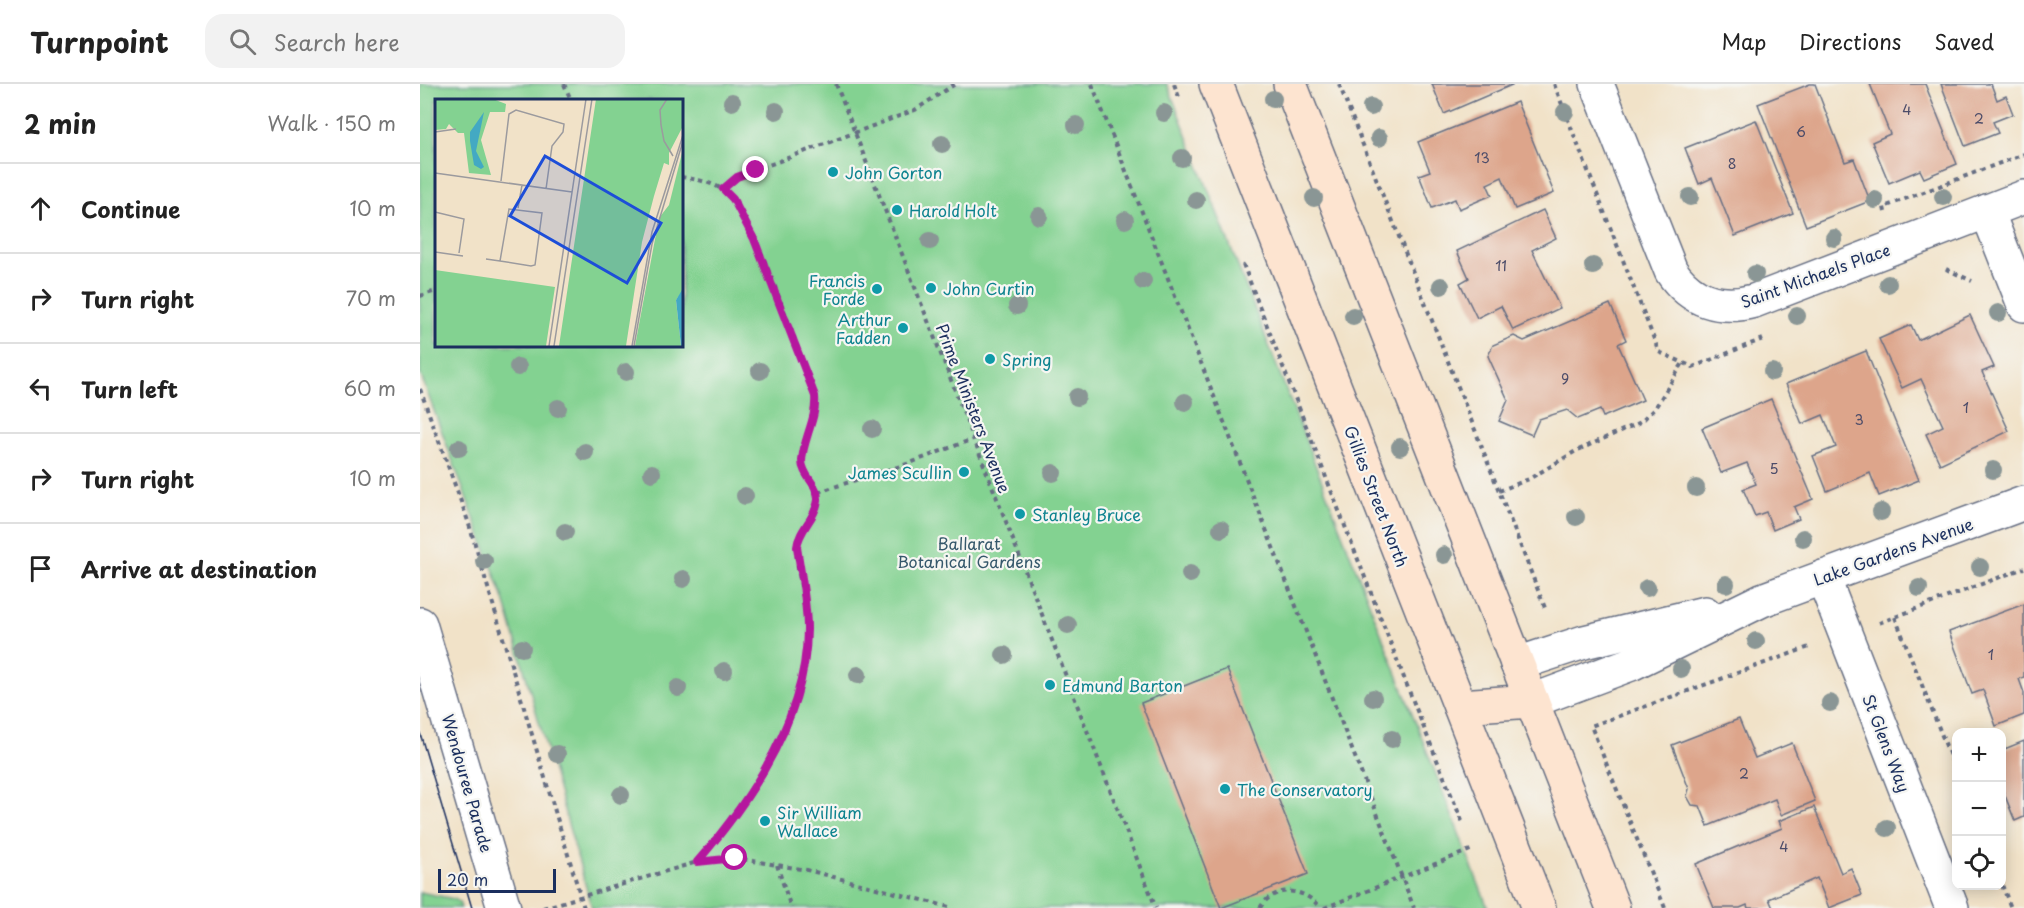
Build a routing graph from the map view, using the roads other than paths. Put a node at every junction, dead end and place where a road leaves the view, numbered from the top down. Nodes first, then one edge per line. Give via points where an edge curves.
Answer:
1 (1215, 84) edge
2 (1290, 84) edge
3 (1597, 84) edge
4 (2024, 197) edge
5 (1987, 211) junction
6 (2024, 304) edge
7 (2024, 503) edge
8 (1823, 577) junction
9 (1762, 600) junction
10 (420, 624) edge
11 (1517, 664) junction
12 (1532, 701) junction
13 (1460, 706) junction
14 (504, 908) edge
15 (1539, 908) edge
16 (1613, 908) edge
17 (1952, 908) edge

1 - 13 main road, Gillies Street North
2 - 11 main road
3 - 5 street, Saint Michaels Place via 1671,271 1685,288 1710,303 1729,306 1754,301
4 - 5 street, Saint Michaels Place
5 - 6 street
7 - 8 street, Lake Gardens Avenue
8 - 9 street, Lake Gardens Avenue
8 - 17 street, St Glens Way
9 - 11 street, Lake Gardens Avenue via 1584,642
9 - 12 street, Lake Gardens Avenue via 1631,664
10 - 14 street, Wendouree Parade
11 - 12 main road
11 - 13 main road
12 - 13 main road
12 - 16 main road
13 - 15 main road, Gillies Street North

